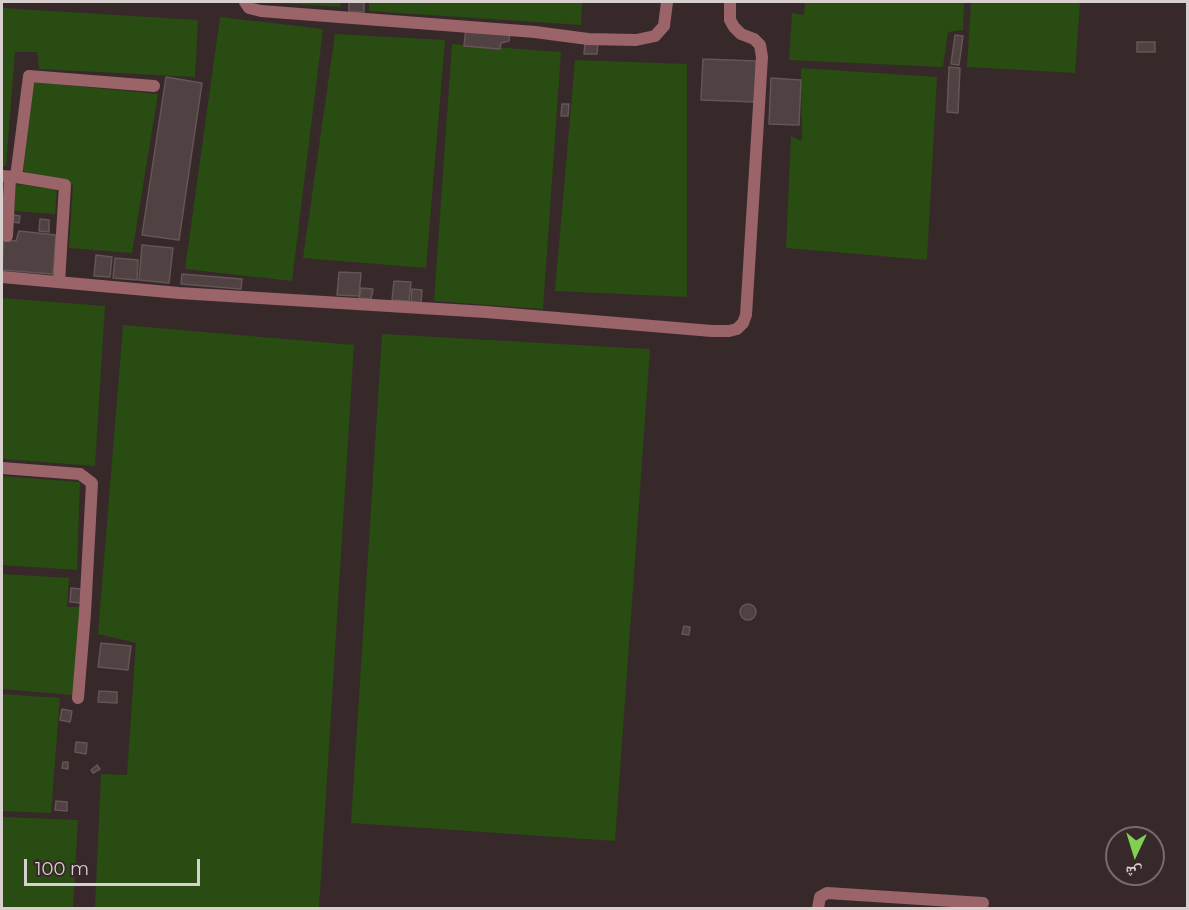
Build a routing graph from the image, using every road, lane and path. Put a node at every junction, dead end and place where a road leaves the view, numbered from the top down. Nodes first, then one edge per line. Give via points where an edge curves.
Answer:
1 (245, 2) edge
2 (667, 2) edge
3 (730, 2) edge
4 (154, 86) dead end
5 (9, 177) edge
6 (7, 236) dead end
7 (2, 277) edge
8 (59, 282) junction
9 (2, 468) edge
10 (78, 698) dead end
11 (983, 903) dead end
12 (818, 909) edge

1 - 2 street via 249,8 261,11 636,40 655,36 664,26
3 - 8 street via 734,27 760,45 762,57 746,315 737,329 712,331
4 - 5 street via 29,75
5 - 6 street
5 - 8 street via 65,185
7 - 8 street
9 - 10 street via 80,474 92,483
11 - 12 street via 827,893 820,897

